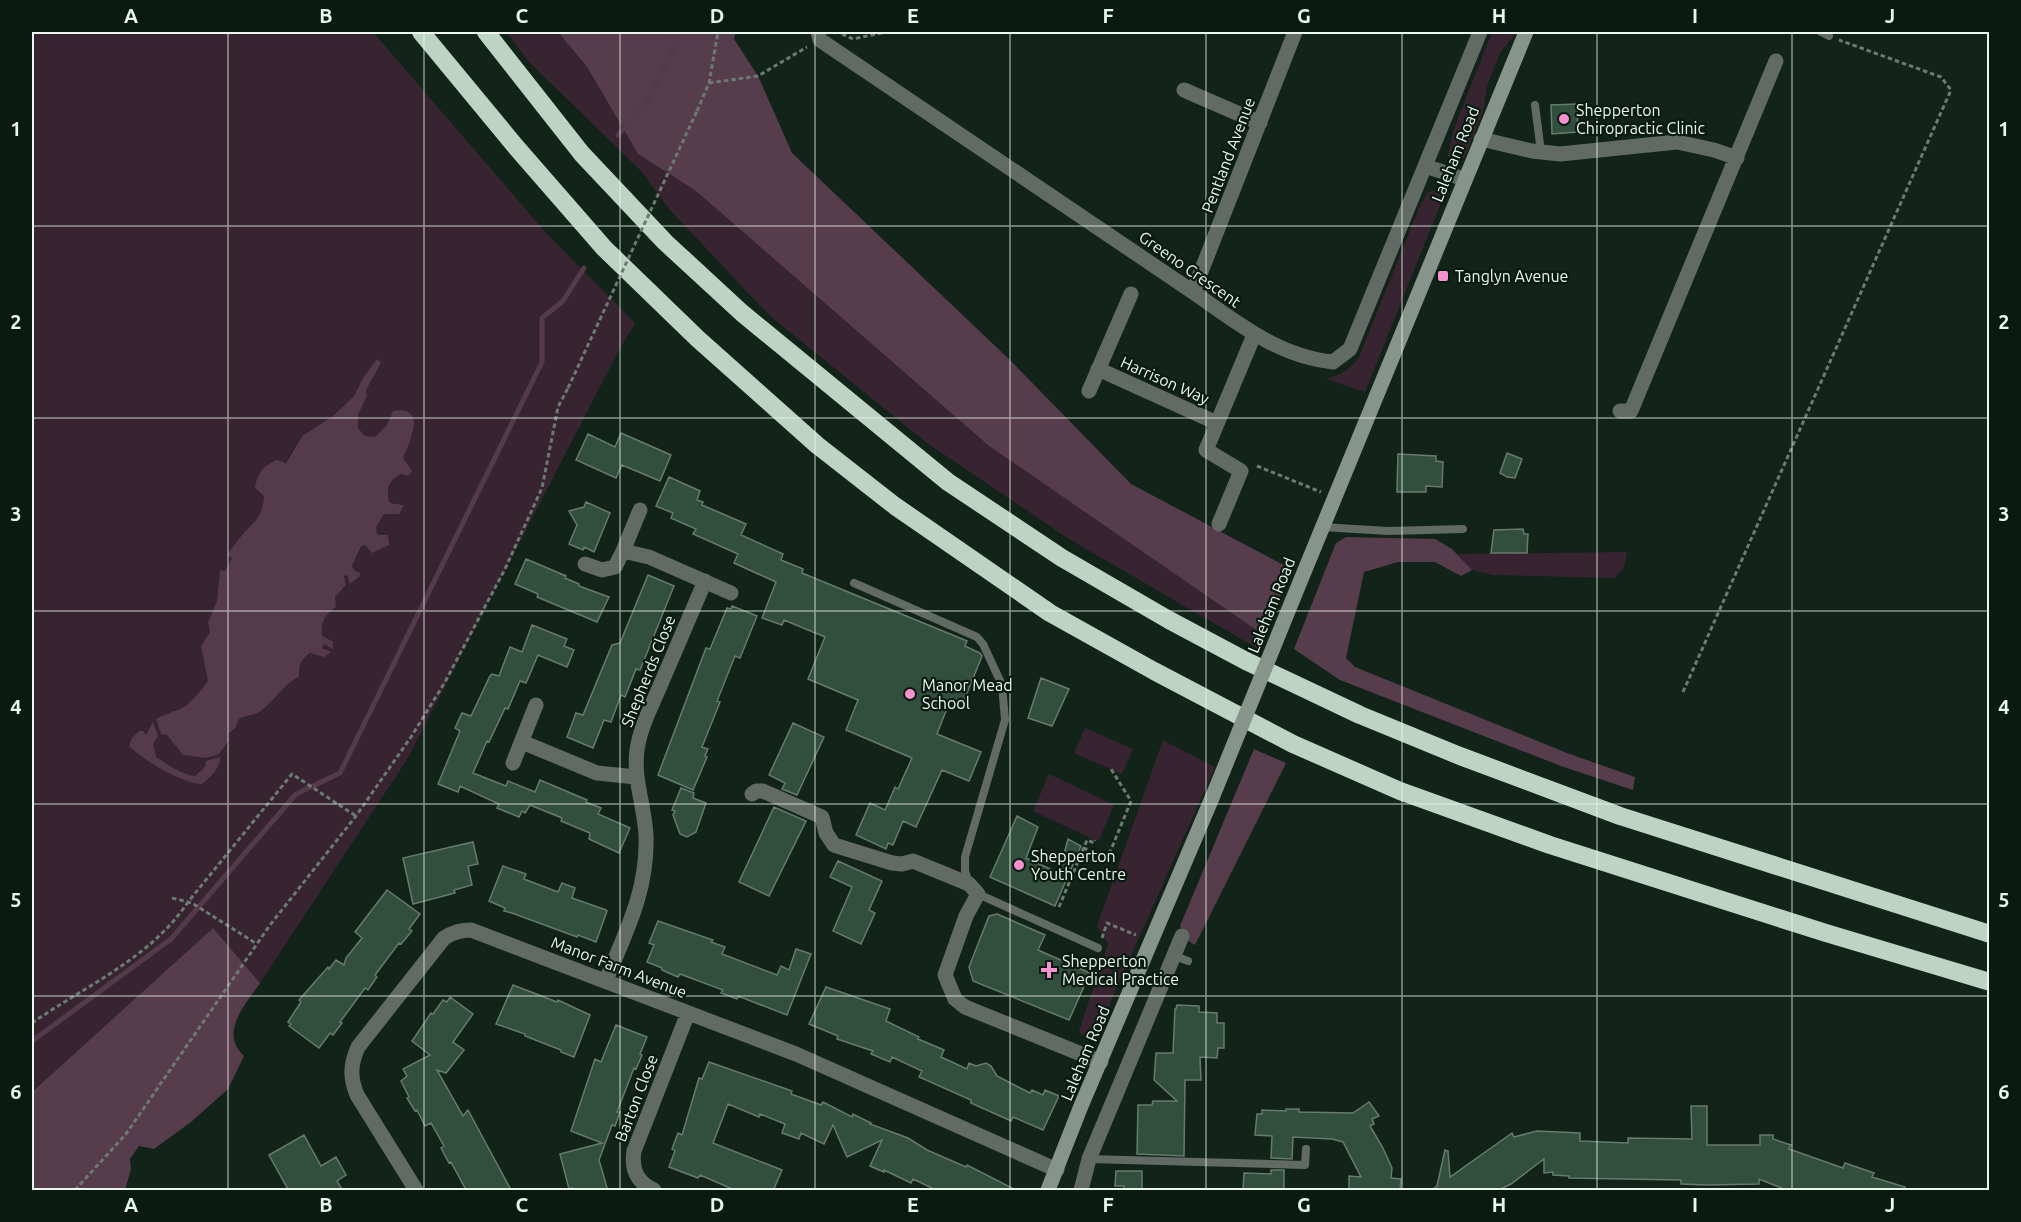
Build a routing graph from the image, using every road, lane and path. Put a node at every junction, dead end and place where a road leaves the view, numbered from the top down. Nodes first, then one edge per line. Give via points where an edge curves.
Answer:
1 (421, 32) edge
2 (486, 32) edge
3 (718, 32) edge
4 (838, 32) edge
5 (886, 32) edge
6 (1295, 32) edge
7 (1480, 32) edge
8 (1526, 32) edge
9 (1825, 34) edge
10 (819, 36) edge
11 (1776, 62) dead end
12 (709, 83) junction
13 (1184, 90) dead end
14 (1535, 105) dead end
15 (1260, 123) junction
16 (1481, 139) junction
17 (1541, 152) junction
18 (1737, 158) junction
19 (1425, 166) junction
20 (1464, 179) junction
21 (1193, 292) junction
22 (1131, 294) dead end
23 (1254, 335) junction
24 (1098, 369) junction
25 (1089, 391) dead end
26 (1620, 411) dead end
27 (1217, 423) junction
28 (1241, 471) junction
29 (1334, 498) junction
30 (640, 510) dead end
31 (1219, 524) dead end
32 (1322, 527) junction
33 (1463, 529) dead end
34 (623, 551) junction
35 (585, 564) dead end
36 (705, 581) junction
37 (854, 583) dead end
38 (731, 593) dead end
39 (1683, 692) dead end
40 (536, 705) dead end
41 (522, 742) junction
42 (513, 763) dead end
43 (1111, 769) dead end
44 (636, 777) junction
45 (752, 794) dead end
46 (356, 816) junction
47 (1095, 840) dead end
48 (1083, 848) junction
49 (974, 889) junction
50 (172, 898) dead end
51 (190, 902) junction
52 (1059, 907) dead end
53 (1107, 923) dead end
54 (1989, 934) edge
55 (1138, 936) dead end
56 (1182, 936) dead end
57 (257, 944) junction
58 (1098, 948) dead end
59 (606, 980) junction
60 (1989, 982) edge
61 (688, 1013) junction
62 (32, 1023) edge
63 (1101, 1062) junction
64 (1306, 1149) dead end
65 (1089, 1159) junction
66 (1057, 1170) junction
67 (75, 1191) edge
68 (416, 1191) edge
69 (654, 1191) edge
70 (1048, 1191) edge
71 (1081, 1191) edge

1 - 60 highway via 604,248 698,339 817,445 896,506 1050,613 1293,744 1400,791 1594,860
2 - 54 highway via 582,154 673,250 742,313 948,482 1062,558 1246,661 1360,715 1620,816
3 - 12 path
4 - 5 path via 853,39
6 - 15 street, Pentland Avenue
7 - 19 street, Greeno Crescent
8 - 16 main road, Laleham Road
9 - 39 path via 1941,77 1951,90
10 - 12 path via 758,76
10 - 21 street, Greeno Crescent
11 - 18 street
12 - 46 path, bridge via 558,407 542,488 505,569 445,682
13 - 15 street
14 - 17 lane
15 - 21 street, Pentland Avenue
16 - 17 street
16 - 20 main road, Laleham Road
17 - 18 street via 1560,154 1677,142
18 - 26 street via 1631,411
19 - 20 street
19 - 23 street, Greeno Crescent via 1350,349 1333,362 1312,360
20 - 29 main road, Laleham Road
21 - 23 street, Greeno Crescent
22 - 24 street, Harrison Way
23 - 27 street, Harrison Way
24 - 25 street, Harrison Way
24 - 27 street, Harrison Way
27 - 28 street, Harrison Way via 1206,450
28 - 29 path via 1255,466
28 - 31 street
29 - 32 main road, Laleham Road
30 - 34 street
32 - 33 lane via 1388,531
32 - 63 main road, Laleham Road, bridge
34 - 35 street via 615,567 602,570
34 - 36 street via 649,557
36 - 38 street
36 - 44 street, Shepherds Close via 644,724 637,750
37 - 49 lane via 977,637 1002,686 1005,720 965,857 965,871
40 - 41 street
41 - 42 street
41 - 44 street via 597,773
43 - 48 path via 1131,801 1108,857
44 - 59 street, Shepherds Close via 646,837 644,868 639,899
45 - 49 street via 763,791 822,817 834,845 882,861 913,861
46 - 51 path via 292,774
46 - 57 path
47 - 48 path via 1087,840
48 - 52 path
49 - 58 lane
49 - 63 street via 945,975 955,999 965,1007
50 - 51 path
51 - 57 path
51 - 62 path via 133,959
53 - 55 path
56 - 65 street via 1181,958
57 - 67 path via 126,1134
59 - 61 street, Manor Farm Avenue
59 - 68 street, Manor Farm Avenue via 471,930 452,932 444,938 352,1059 352,1082 357,1095
61 - 66 street, Manor Farm Avenue via 796,1054
61 - 69 street, Barton Close via 634,1151 636,1175
63 - 66 main road, Laleham Road
64 - 65 lane via 1305,1165
65 - 71 street
66 - 70 main road, Laleham Road

